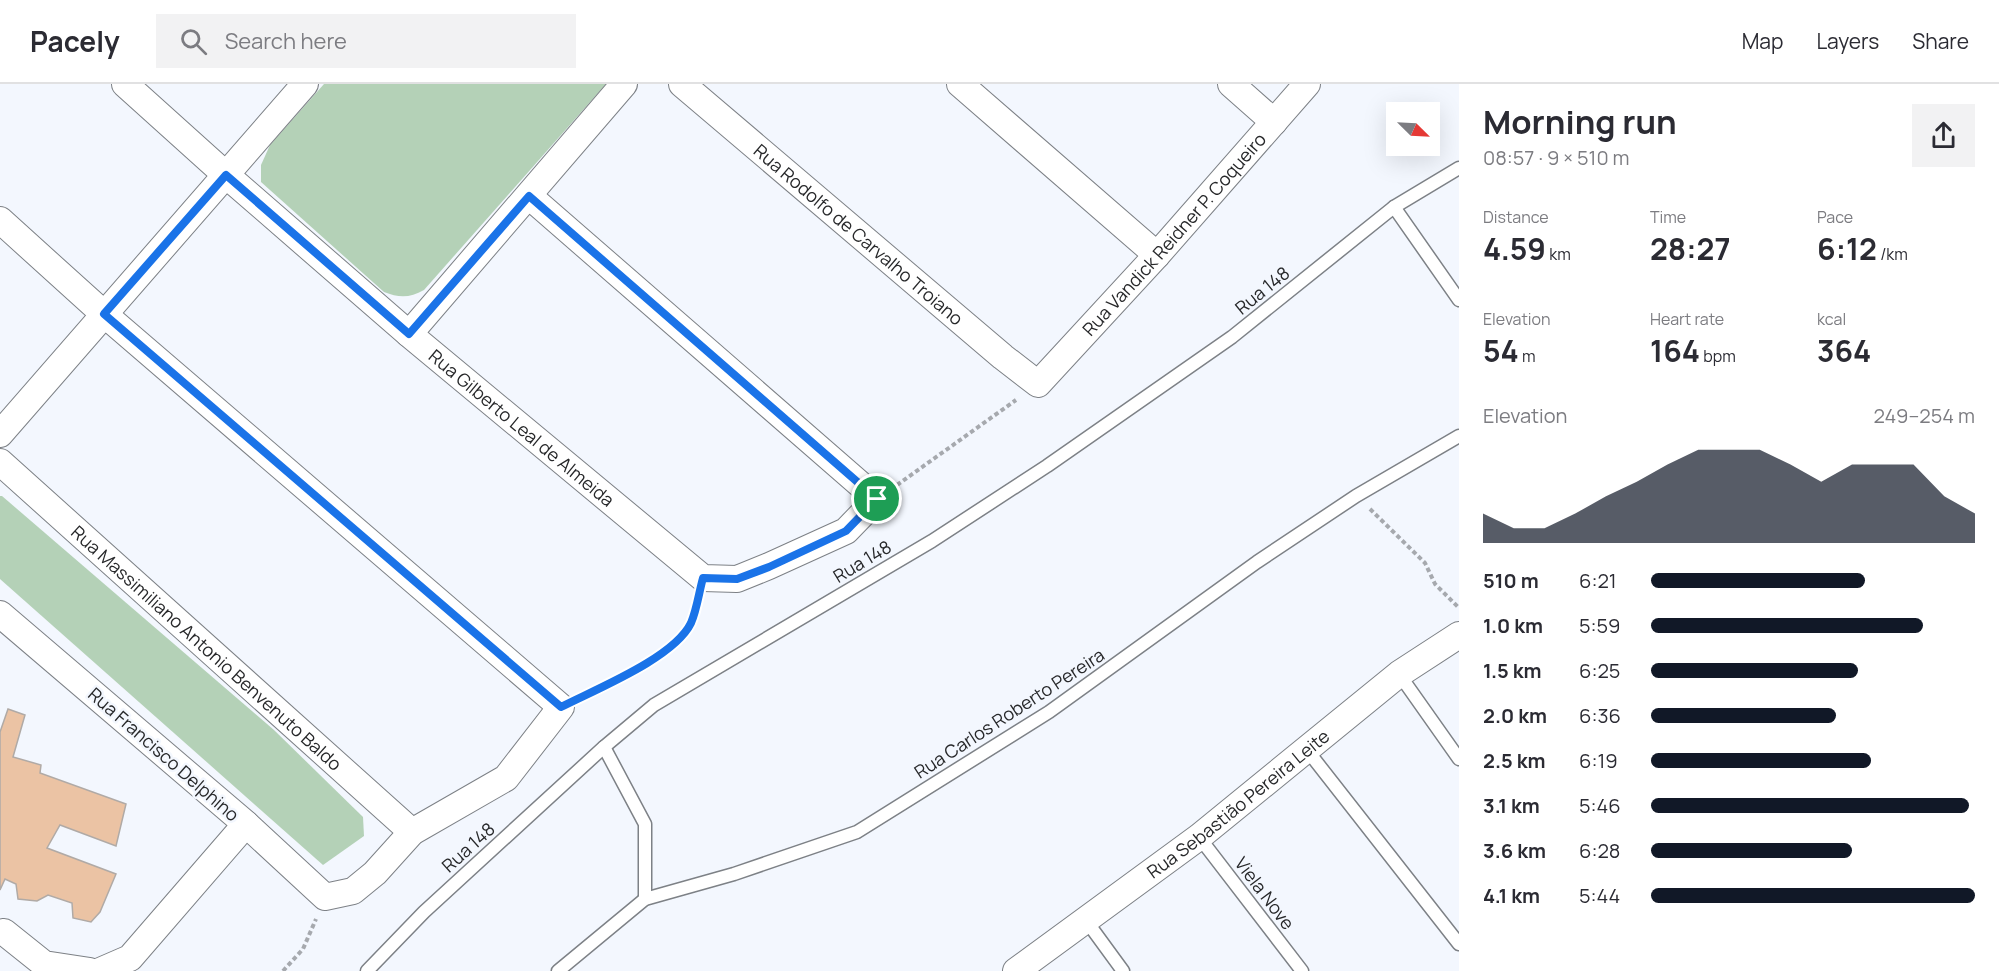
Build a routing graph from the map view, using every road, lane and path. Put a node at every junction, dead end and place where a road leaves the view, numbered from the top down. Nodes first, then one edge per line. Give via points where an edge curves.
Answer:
1 (126, 84) edge
2 (305, 84) edge
3 (624, 84) edge
4 (682, 84) edge
5 (960, 84) edge
6 (1231, 84) edge
7 (1308, 84) edge
8 (1274, 122) junction
9 (1459, 168) edge
10 (226, 175) junction
11 (529, 196) junction
12 (1394, 207) junction
13 (0, 220) edge
14 (1157, 255) junction
15 (1459, 300) edge
16 (104, 314) junction
17 (409, 334) junction
18 (1038, 384) junction
19 (0, 434) edge
20 (1459, 436) edge
21 (0, 462) edge
22 (1356, 496) junction
23 (877, 499) junction
24 (703, 578) junction
25 (1459, 608) edge
26 (0, 614) edge
27 (1459, 635) edge
28 (1399, 674) junction
29 (561, 707) junction
30 (604, 747) junction
31 (1307, 750) junction
32 (1459, 759) edge
33 (246, 824) junction
34 (412, 832) junction
35 (1199, 837) junction
36 (325, 897) junction
37 (645, 899) junction
38 (1085, 919) junction
39 (4, 932) dead end
40 (1459, 944) edge
41 (90, 971) edge
42 (100, 971) edge
43 (283, 971) edge
44 (367, 971) edge
45 (558, 971) edge
46 (1016, 971) edge
47 (1123, 971) edge
48 (1302, 971) edge

1 - 10 street, Rua Gilberto Leal de Almeida
2 - 10 street
3 - 11 street
4 - 18 street, Rua Rodolfo de Carvalho Troiano
5 - 14 street
6 - 8 street
7 - 8 street, Rua Vandick Reidner P. Coqueiro
8 - 14 street, Rua Vandick Reidner P. Coqueiro
9 - 12 lane, Rua 148
10 - 16 street
10 - 17 street, Rua Gilberto Leal de Almeida
11 - 17 street
11 - 23 street
12 - 15 lane
12 - 30 lane, Rua 148 via 1232,337 1047,466 932,541 654,705
13 - 16 street
14 - 18 street, Rua Vandick Reidner P. Coqueiro
16 - 19 street
16 - 29 street
17 - 24 street, Rua Gilberto Leal de Almeida
18 - 23 path
20 - 22 lane, Rua Carlos Roberto Pereira
21 - 34 street, Rua Massimiliano Antonio Benvenuto Baldo
22 - 25 path via 1425,563 1435,584
22 - 37 lane, Rua Carlos Roberto Pereira via 1049,712 857,832
23 - 24 street via 846,531 769,567 737,579
24 - 29 path via 691,622 680,639 646,663
26 - 33 street, Rua Francisco Delphino
27 - 28 street, Rua Sebastião Pereira Leite
28 - 31 street, Rua Sebastião Pereira Leite
28 - 32 lane
29 - 34 street via 506,778
30 - 37 lane via 645,824
30 - 44 lane, Rua 148 via 424,912
31 - 35 street, Rua Sebastião Pereira Leite
31 - 40 lane
33 - 36 street, Rua Francisco Delphino
33 - 42 street via 130,958
34 - 36 street via 353,891
35 - 38 street, Rua Sebastião Pereira Leite
35 - 48 lane, Viela Nove
36 - 43 path via 303,949
37 - 45 lane, Rua Carlos Roberto Pereira
38 - 46 street, Rua Sebastião Pereira Leite
38 - 47 lane
39 - 41 street via 44,964

